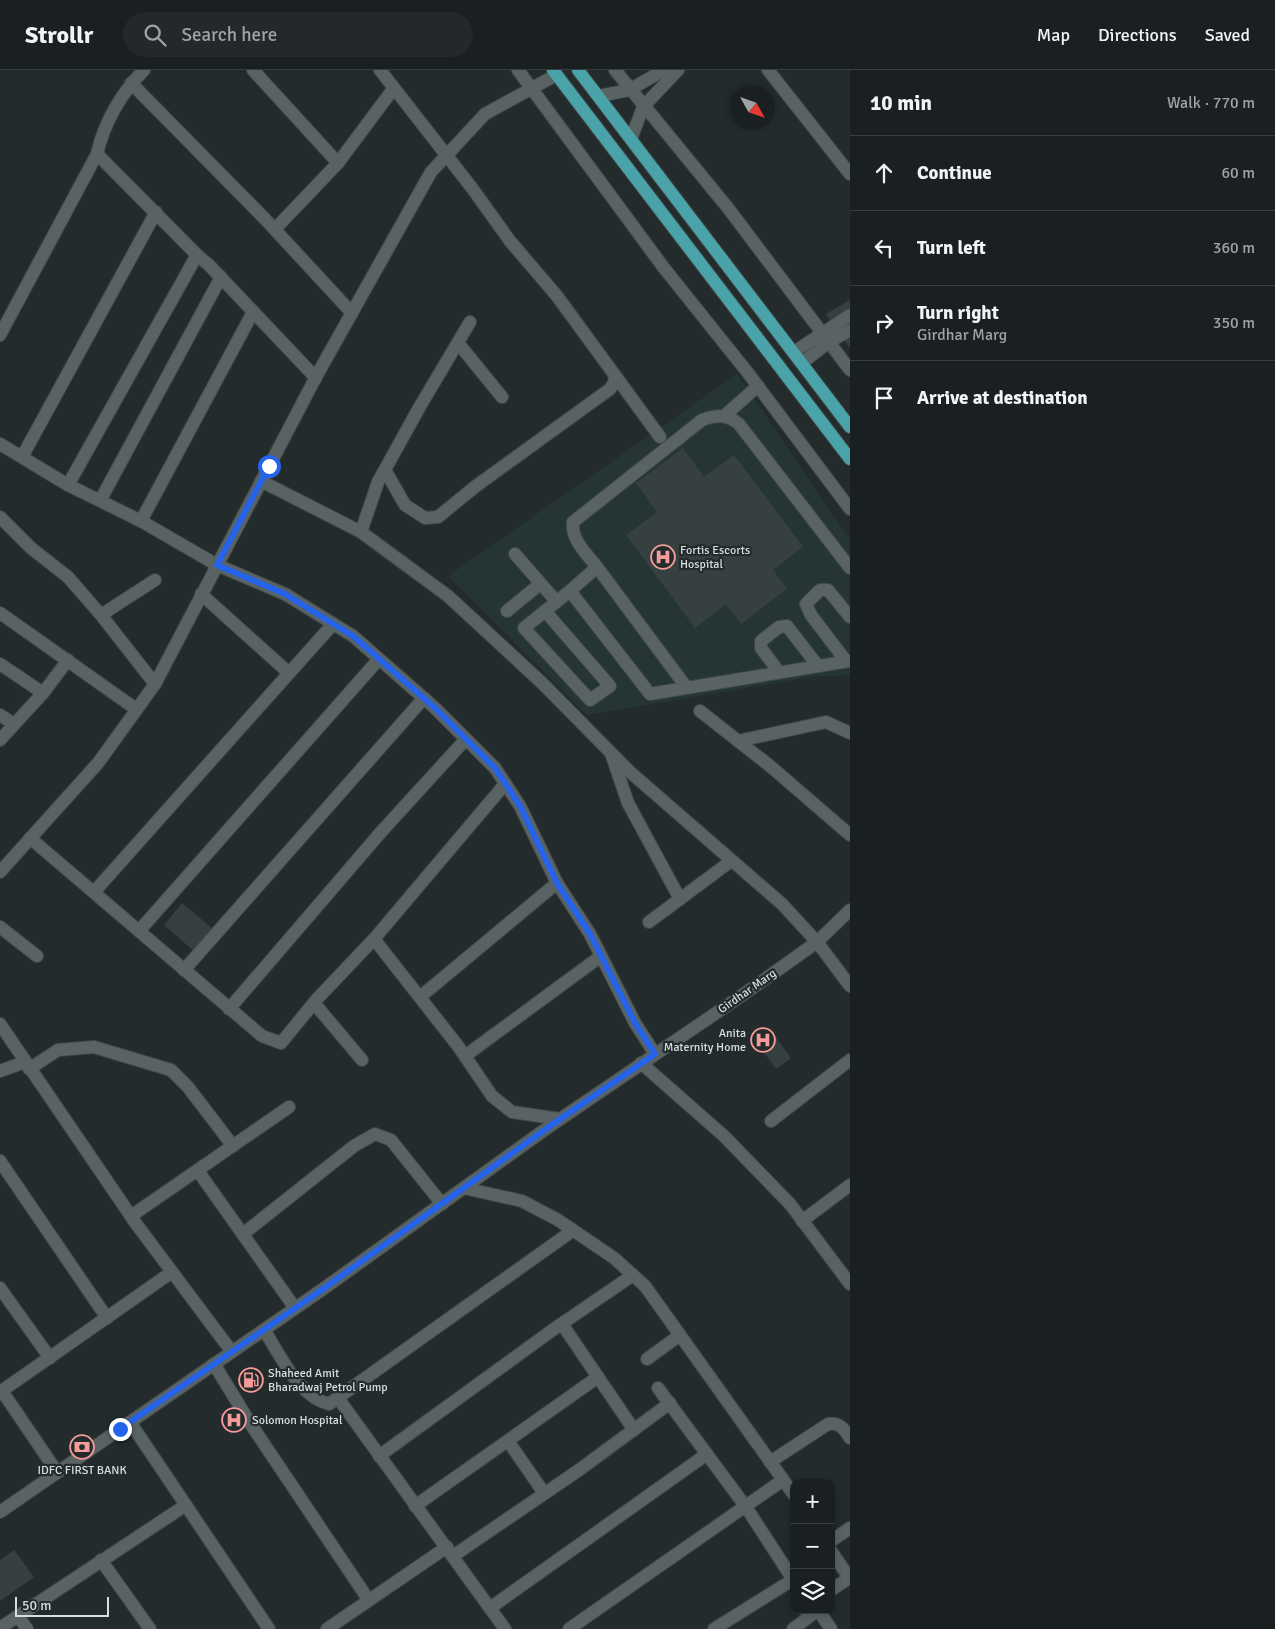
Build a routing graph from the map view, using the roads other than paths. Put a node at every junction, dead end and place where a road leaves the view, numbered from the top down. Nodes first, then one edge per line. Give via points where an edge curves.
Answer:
1 (144, 70) edge
2 (253, 70) edge
3 (380, 70) edge
4 (518, 70) edge
5 (578, 70) edge
6 (615, 70) edge
7 (664, 70) edge
8 (678, 70) edge
9 (768, 70) edge
10 (555, 72) edge
11 (131, 83) junction
12 (394, 88) junction
13 (532, 88) junction
14 (629, 90) junction
15 (599, 96) junction
16 (643, 107) junction
17 (631, 139) junction
18 (97, 154) junction
19 (446, 156) junction
20 (338, 163) junction
21 (850, 174) edge
22 (156, 212) junction
23 (275, 229) junction
24 (197, 256) junction
25 (221, 278) junction
26 (253, 312) junction
27 (352, 312) junction
28 (850, 315) edge
29 (470, 322) dead end
30 (850, 330) edge
31 (0, 335) edge
32 (825, 337) junction
33 (458, 343) junction
34 (794, 352) junction
35 (802, 363) junction
36 (850, 370) edge
37 (614, 374) junction
38 (316, 378) junction
39 (758, 386) junction
40 (502, 396) dead end
41 (724, 416) junction
42 (850, 426) edge
43 (660, 437) dead end
44 (0, 444) edge
45 (22, 456) junction
46 (850, 459) edge
47 (385, 470) junction
48 (261, 481) junction
49 (68, 485) junction
50 (101, 499) junction
51 (850, 509) edge
52 (0, 517) edge
53 (141, 520) junction
54 (361, 532) junction
55 (515, 554) dead end
56 (217, 565) junction
57 (597, 567) junction
58 (850, 568) edge
59 (155, 580) dead end
60 (540, 584) junction
61 (570, 591) junction
62 (201, 594) junction
63 (556, 601) junction
64 (507, 611) dead end
65 (545, 611) junction
66 (0, 613) edge
67 (102, 615) junction
68 (850, 617) edge
69 (333, 624) junction
70 (379, 659) junction
71 (68, 660) junction
72 (848, 661) edge
73 (0, 664) edge
74 (818, 666) junction
75 (779, 672) junction
76 (289, 673) junction
77 (155, 684) junction
78 (687, 688) junction
79 (43, 692) junction
80 (424, 698) junction
81 (136, 709) junction
82 (700, 711) dead end
83 (0, 715) edge
84 (14, 724) junction
85 (850, 733) edge
86 (466, 739) junction
87 (0, 740) edge
88 (738, 741) junction
89 (611, 753) junction
90 (505, 784) junction
91 (850, 835) edge
92 (30, 838) junction
93 (731, 861) junction
94 (0, 872) edge
95 (557, 883) junction
96 (94, 892) junction
97 (680, 899) junction
98 (850, 910) edge
99 (649, 922) dead end
100 (0, 927) edge
101 (139, 931) junction
102 (374, 939) junction
103 (817, 942) junction
104 (36, 956) dead end
105 (601, 956) junction
106 (184, 970) junction
107 (850, 986) edge
108 (420, 997) junction
109 (314, 1003) junction
110 (229, 1009) junction
111 (0, 1024) edge
112 (655, 1054) junction
113 (465, 1056) junction
114 (362, 1060) dead end
115 (850, 1060) edge
116 (641, 1063) junction
117 (27, 1066) junction
118 (0, 1071) edge
119 (289, 1107) dead end
120 (771, 1121) dead end
121 (555, 1122) junction
122 (233, 1146) junction
123 (0, 1161) edge
124 (198, 1171) junction
125 (850, 1185) edge
126 (464, 1188) junction
127 (442, 1204) junction
128 (131, 1216) junction
129 (802, 1221) junction
130 (572, 1231) junction
131 (243, 1234) junction
132 (172, 1272) junction
133 (633, 1275) junction
134 (850, 1284) edge
135 (0, 1288) edge
136 (295, 1308) junction
137 (107, 1318) junction
138 (562, 1324) junction
139 (264, 1330) junction
140 (680, 1335) junction
141 (232, 1352) junction
142 (50, 1358) junction
143 (647, 1359) dead end
144 (214, 1364) junction
145 (598, 1377) junction
146 (658, 1388) dead end
147 (1, 1391) edge
148 (338, 1398) junction
149 (670, 1403) junction
150 (130, 1422) junction
151 (634, 1430) junction
152 (850, 1438) edge
153 (508, 1440) junction
154 (707, 1454) junction
155 (380, 1456) junction
156 (770, 1462) junction
157 (57, 1472) junction
158 (783, 1480) junction
159 (790, 1490) edge
160 (544, 1493) junction
161 (186, 1505) junction
162 (415, 1506) junction
163 (746, 1507) junction
164 (0, 1512) edge
165 (850, 1528) edge
166 (835, 1546) edge
167 (450, 1552) junction
168 (835, 1554) edge
169 (102, 1560) junction
170 (790, 1575) edge
171 (850, 1578) edge
172 (790, 1582) edge
173 (835, 1587) edge
174 (368, 1599) junction
175 (490, 1608) junction
176 (813, 1614) edge
177 (821, 1614) edge
178 (18, 1616) junction
179 (0, 1628) edge
180 (27, 1629) edge
181 (150, 1629) edge
182 (269, 1629) edge
183 (327, 1629) edge
184 (505, 1629) edge
185 (569, 1629) edge
186 (714, 1629) edge
187 (793, 1629) edge
188 (831, 1629) edge

1 - 11 street
2 - 20 street
3 - 12 street
4 - 13 street
5 - 15 main road
6 - 14 street
7 - 14 street
8 - 16 street
9 - 21 street
10 - 13 street
10 - 46 main road
11 - 18 street via 102,131
11 - 23 street
12 - 19 street
12 - 20 street
13 - 19 street via 485,114
13 - 39 street via 664,268
14 - 15 street
14 - 16 street
15 - 17 main road
16 - 17 street
16 - 32 street via 728,208
17 - 34 main road
18 - 22 street
18 - 31 street
19 - 27 street via 431,172
19 - 37 street
20 - 23 street
22 - 24 street
22 - 45 street
23 - 27 street
24 - 25 street
24 - 49 street
25 - 26 street
25 - 50 street
26 - 38 street
26 - 53 street
27 - 38 street
28 - 32 street
29 - 33 street
30 - 32 street
32 - 34 street
32 - 35 street
32 - 36 street
33 - 40 street
33 - 47 street
34 - 35 main road
35 - 42 main road
37 - 43 street
37 - 47 street via 615,381 610,389 438,516 425,518 405,505
38 - 48 street
39 - 41 street
39 - 51 street
41 - 57 street via 702,420 574,522 572,532
41 - 58 street via 739,424
44 - 45 street
45 - 49 street
47 - 54 street
48 - 54 street
48 - 56 street
49 - 50 street
50 - 53 street
52 - 67 street via 31,548 68,577
53 - 56 street
54 - 89 street via 448,596 542,683
55 - 60 street
56 - 62 street
56 - 69 street via 285,594
57 - 61 street
57 - 78 street
59 - 67 street
60 - 63 street
60 - 64 street
61 - 63 street
61 - 78 street via 650,694
62 - 76 street
62 - 77 street
63 - 65 street
65 - 65 street via 524,628 590,700 610,686
66 - 71 street
67 - 77 street
68 - 72 street via 828,590 820,590 806,604
69 - 70 street via 353,636
69 - 76 street
70 - 80 street
70 - 101 street
71 - 79 street
71 - 81 street
72 - 74 street
73 - 79 street
74 - 75 street
74 - 75 street via 791,630 787,626 779,626 761,641 762,648
75 - 78 street
76 - 96 street
77 - 81 street
79 - 84 street
80 - 86 street
80 - 106 street
81 - 92 street via 98,763
82 - 88 street
83 - 84 street
84 - 87 street
85 - 88 street via 826,722
86 - 90 street via 495,768
86 - 110 street via 381,832
88 - 91 street
89 - 93 street
89 - 97 street via 628,803
90 - 95 street via 520,806
90 - 102 street
92 - 94 street
92 - 96 street
93 - 97 street
93 - 103 street via 782,904
95 - 105 street
95 - 108 street
96 - 101 street
97 - 99 street
98 - 103 street, Girdhar Marg
100 - 104 street
101 - 106 street
102 - 108 street
102 - 109 street
103 - 107 street
103 - 112 street, Girdhar Marg
105 - 112 street via 635,1023
105 - 113 street
106 - 110 street
108 - 113 street
109 - 110 street via 281,1043 262,1036
109 - 114 street
111 - 117 street
112 - 116 street, Girdhar Marg
113 - 121 street via 492,1096 512,1112
115 - 120 street
116 - 121 street, Girdhar Marg
116 - 129 street via 724,1136 790,1204
117 - 118 street
117 - 122 street via 58,1050 94,1047 171,1070
117 - 128 street
119 - 122 street
121 - 126 street, Girdhar Marg
122 - 124 street
123 - 137 street
124 - 128 street
124 - 131 street
125 - 129 street
126 - 127 street, Girdhar Marg
126 - 130 street via 522,1201
127 - 131 street via 391,1140 375,1134 354,1146
127 - 136 street, Girdhar Marg
128 - 132 street
129 - 134 street
130 - 133 street via 614,1258
130 - 148 street
131 - 136 street
132 - 137 street
132 - 141 street
133 - 138 street
133 - 140 street via 645,1286
135 - 142 street
136 - 139 street, Girdhar Marg
137 - 142 street
138 - 145 street
138 - 155 street
139 - 141 street, Girdhar Marg
139 - 148 street via 304,1392 329,1404
140 - 143 street
140 - 156 street
141 - 144 street, Girdhar Marg
142 - 147 street
144 - 150 street, Girdhar Marg
144 - 174 street
145 - 151 street
145 - 153 street
146 - 149 street
147 - 157 street
148 - 155 street
149 - 151 street
149 - 154 street
150 - 157 street, Girdhar Marg
150 - 161 street
151 - 160 street
152 - 156 street via 840,1425 828,1424
153 - 160 street
153 - 162 street
154 - 163 street
154 - 175 street
155 - 162 street
156 - 158 street
157 - 164 street, Girdhar Marg
158 - 159 street
158 - 163 street
160 - 167 street
161 - 169 street
161 - 182 street
162 - 167 street
163 - 170 street
163 - 185 street
165 - 166 street
167 - 174 street
167 - 175 street
168 - 171 street
169 - 178 street
169 - 181 street
171 - 173 street
172 - 186 street
174 - 183 street
175 - 184 street
176 - 187 street
177 - 188 street
178 - 179 street
178 - 180 street

